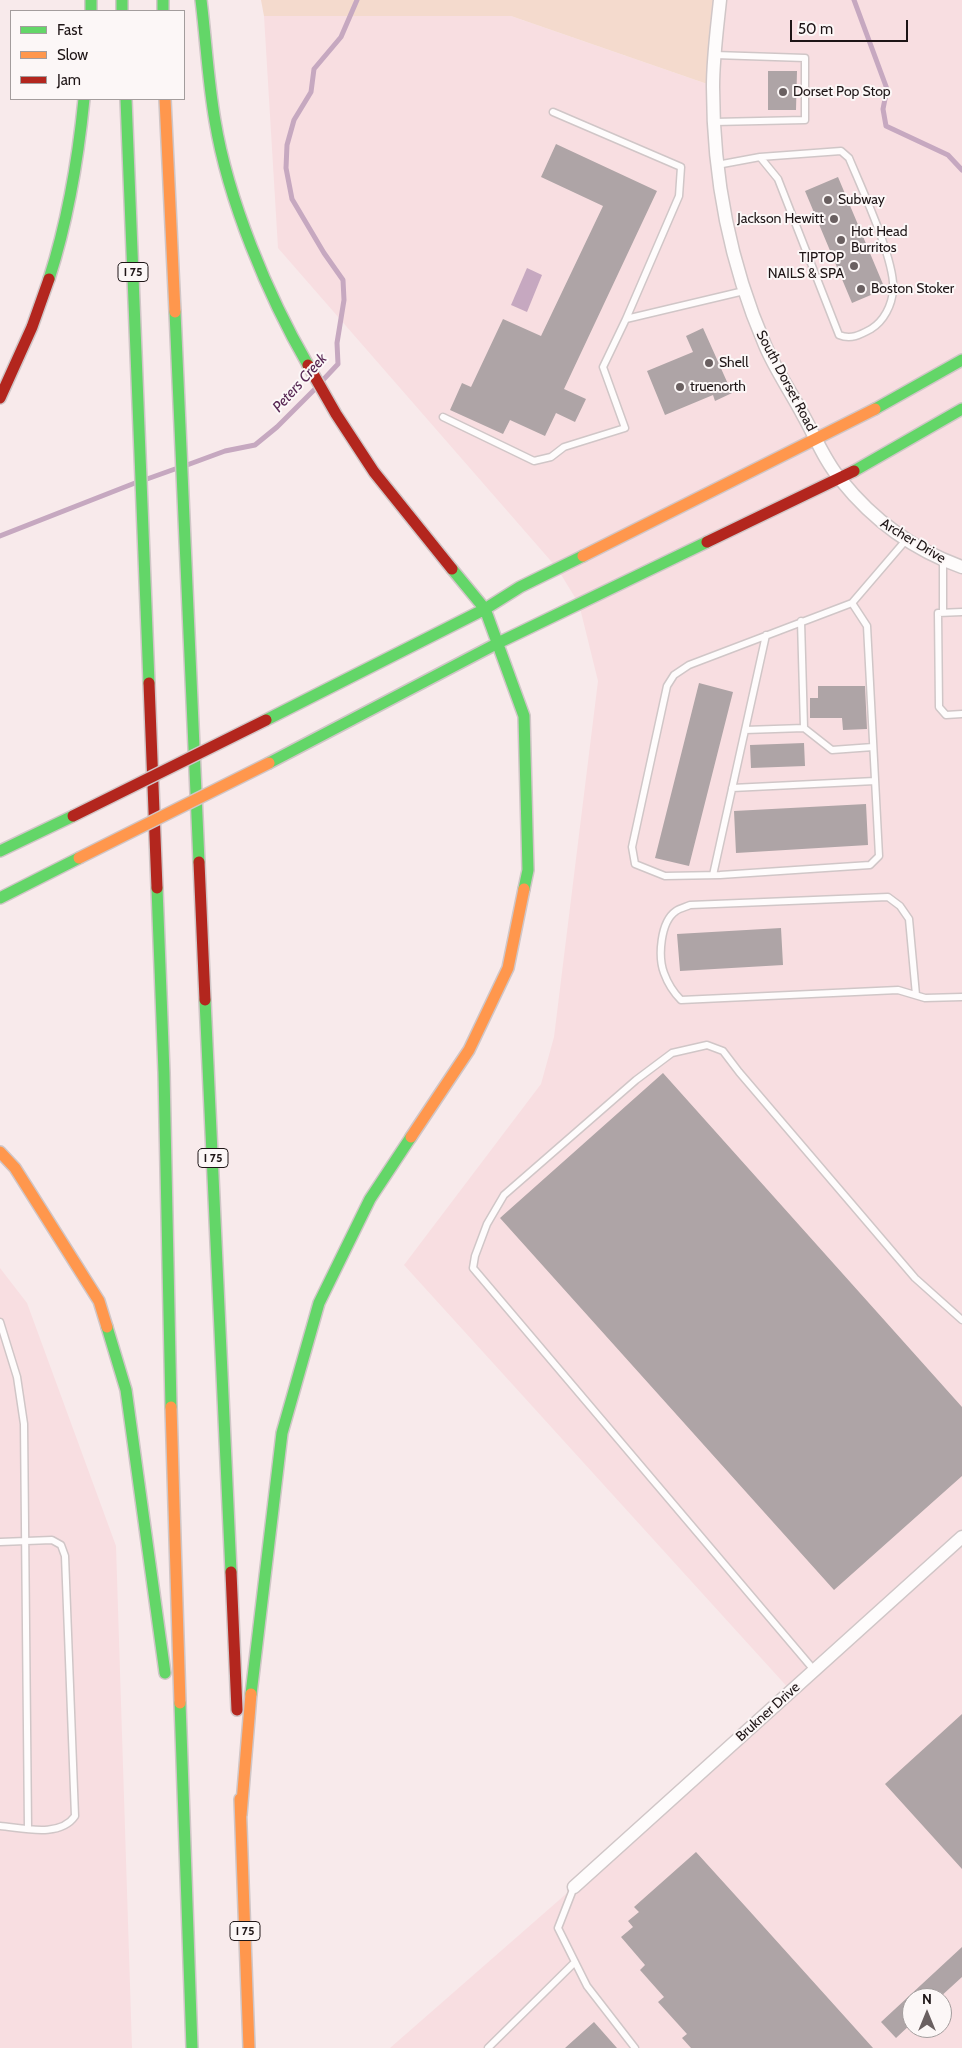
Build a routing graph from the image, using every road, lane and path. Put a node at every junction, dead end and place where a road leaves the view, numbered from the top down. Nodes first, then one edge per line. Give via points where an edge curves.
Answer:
1 (201, 0) edge
2 (720, 0) edge
3 (715, 55) junction
4 (84, 100) edge
5 (126, 100) edge
6 (165, 100) edge
7 (554, 112) dead end
8 (714, 122) junction
9 (760, 157) junction
10 (717, 165) junction
11 (744, 291) junction
12 (626, 319) junction
13 (962, 360) edge
14 (0, 398) edge
15 (962, 409) edge
16 (443, 416) dead end
17 (816, 437) junction
18 (840, 479) junction
19 (906, 540) junction
20 (943, 561) junction
21 (962, 567) edge
22 (852, 603) junction
23 (485, 609) junction
24 (943, 612) junction
25 (962, 612) edge
26 (801, 621) junction
27 (766, 635) junction
28 (498, 643) junction
29 (962, 714) edge
30 (804, 728) junction
31 (745, 730) junction
32 (873, 747) junction
33 (875, 781) junction
34 (732, 788) junction
35 (0, 851) edge
36 (713, 875) junction
37 (0, 898) edge
38 (916, 995) junction
39 (962, 996) edge
40 (0, 1152) edge
41 (962, 1320) edge
42 (0, 1322) edge
43 (962, 1537) edge
44 (0, 1542) edge
45 (25, 1542) junction
46 (814, 1670) junction
47 (241, 1815) junction
48 (184, 1817) junction
49 (0, 1826) edge
50 (28, 1828) junction
51 (574, 1887) joint
52 (575, 1962) junction
53 (192, 2048) edge
54 (249, 2048) edge
55 (488, 2048) edge
56 (635, 2048) edge

1 - 23 main road via 218,132 237,208 284,324 374,472
2 - 3 street, South Dorset Road
3 - 8 street, South Dorset Road
3 - 8 lane via 805,58 805,120
4 - 14 main road via 72,195 50,278 16,368
5 - 48 main road, I 75 via 164,1073 174,1547
6 - 47 main road, I 75
7 - 12 lane via 680,167 679,196
8 - 10 street, South Dorset Road
9 - 9 lane via 842,151 850,158 877,227 894,289 885,316 878,324 853,337 839,335 778,179
9 - 10 lane
10 - 11 street, South Dorset Road via 727,226
11 - 12 lane
11 - 17 street, South Dorset Road via 765,346
12 - 16 lane via 603,367 625,428 564,447 551,458 534,461
13 - 17 main road
15 - 18 main road
17 - 18 street, Archer Drive
17 - 23 main road via 520,587
18 - 19 street, Archer Drive via 879,521
18 - 28 main road
19 - 20 street, Archer Drive
19 - 22 lane
20 - 21 street, Archer Drive
20 - 24 lane
22 - 26 lane
22 - 32 lane via 866,626
23 - 28 main road
23 - 35 main road, bridge
24 - 25 lane
24 - 29 lane via 938,612 939,707 946,715
26 - 27 lane
26 - 30 lane
27 - 31 lane
27 - 36 lane via 689,666 674,675 665,695 632,847 635,864 665,876
28 - 37 main road, bridge via 269,764
28 - 47 main road via 524,716 528,870 508,968 469,1050 370,1198 319,1303 282,1433 254,1664
30 - 31 lane
30 - 32 lane via 832,750
31 - 34 lane
32 - 33 lane
33 - 34 lane
33 - 36 lane via 879,856 870,865
34 - 36 lane
38 - 38 lane via 898,990 680,1000 663,972 661,943 666,924 675,911 690,905 888,898 900,906 909,919
38 - 39 lane via 925,998
40 - 48 main road via 15,1168 99,1301 126,1390
41 - 46 lane via 915,1278 723,1051 707,1045 672,1053 636,1080 504,1195 486,1224 473,1268
42 - 45 lane via 17,1377 24,1424
43 - 46 street, Brukner Drive
44 - 45 lane
45 - 50 lane
45 - 50 lane via 52,1540 61,1545 65,1556 75,1816 69,1824 56,1828
46 - 51 street, Brukner Drive
47 - 54 main road, I 75
48 - 53 main road, I 75
49 - 50 lane
51 - 52 lane via 558,1928
52 - 55 lane
52 - 56 lane via 587,1986

